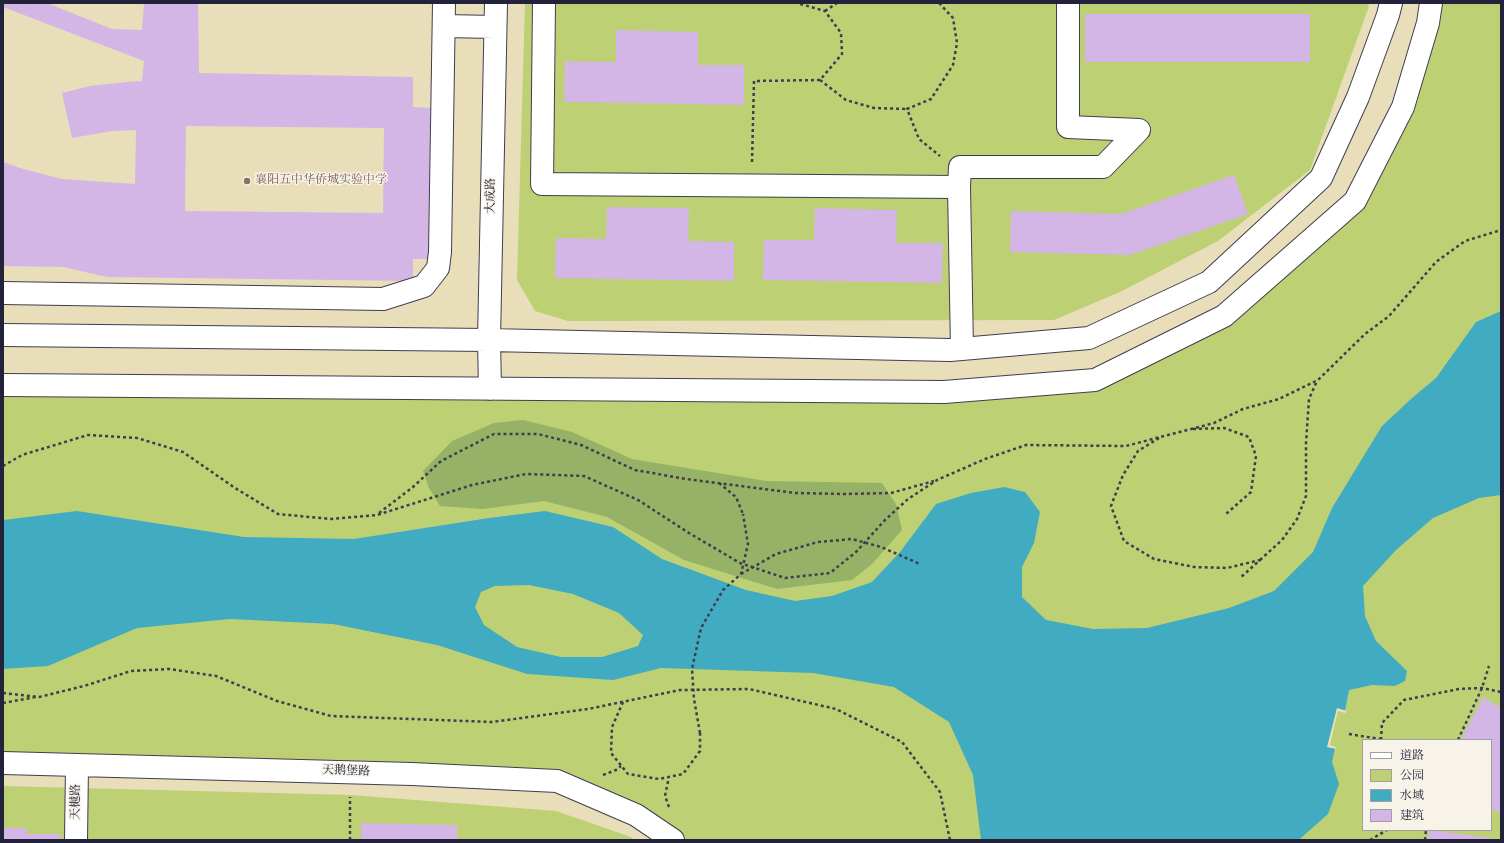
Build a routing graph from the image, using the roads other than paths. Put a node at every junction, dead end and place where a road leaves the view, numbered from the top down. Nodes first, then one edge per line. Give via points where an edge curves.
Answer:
1 (444, 3) edge
2 (496, 3) edge
3 (544, 3) edge
4 (1068, 3) edge
5 (1391, 3) edge
6 (1431, 3) edge
7 (444, 26) junction
8 (495, 27) junction
9 (960, 177) junction
10 (3, 293) edge
11 (3, 335) edge
12 (489, 340) junction
13 (962, 350) junction
14 (3, 385) edge
15 (490, 389) junction
16 (3, 763) edge
17 (77, 765) junction
18 (76, 840) edge
19 (673, 840) edge

1 - 7 street
2 - 8 street, 大成路
3 - 9 street via 542,184 751,186
4 - 9 street via 1068,127 1139,130 1103,167
5 - 13 street via 1358,97 1321,178 1209,282 1089,338
6 - 15 street via 1428,23 1403,107 1355,202 1224,316 1095,380 944,392
7 - 8 street
7 - 10 street via 440,252 438,268 424,286 383,299
8 - 12 street, 大成路
9 - 13 street
11 - 12 street
12 - 13 street
12 - 15 street, 大成路
14 - 15 street
16 - 17 street, 天鹅堡路
17 - 18 street, 天樾路
17 - 19 street, 天鹅堡路 via 351,772 557,781 636,815

